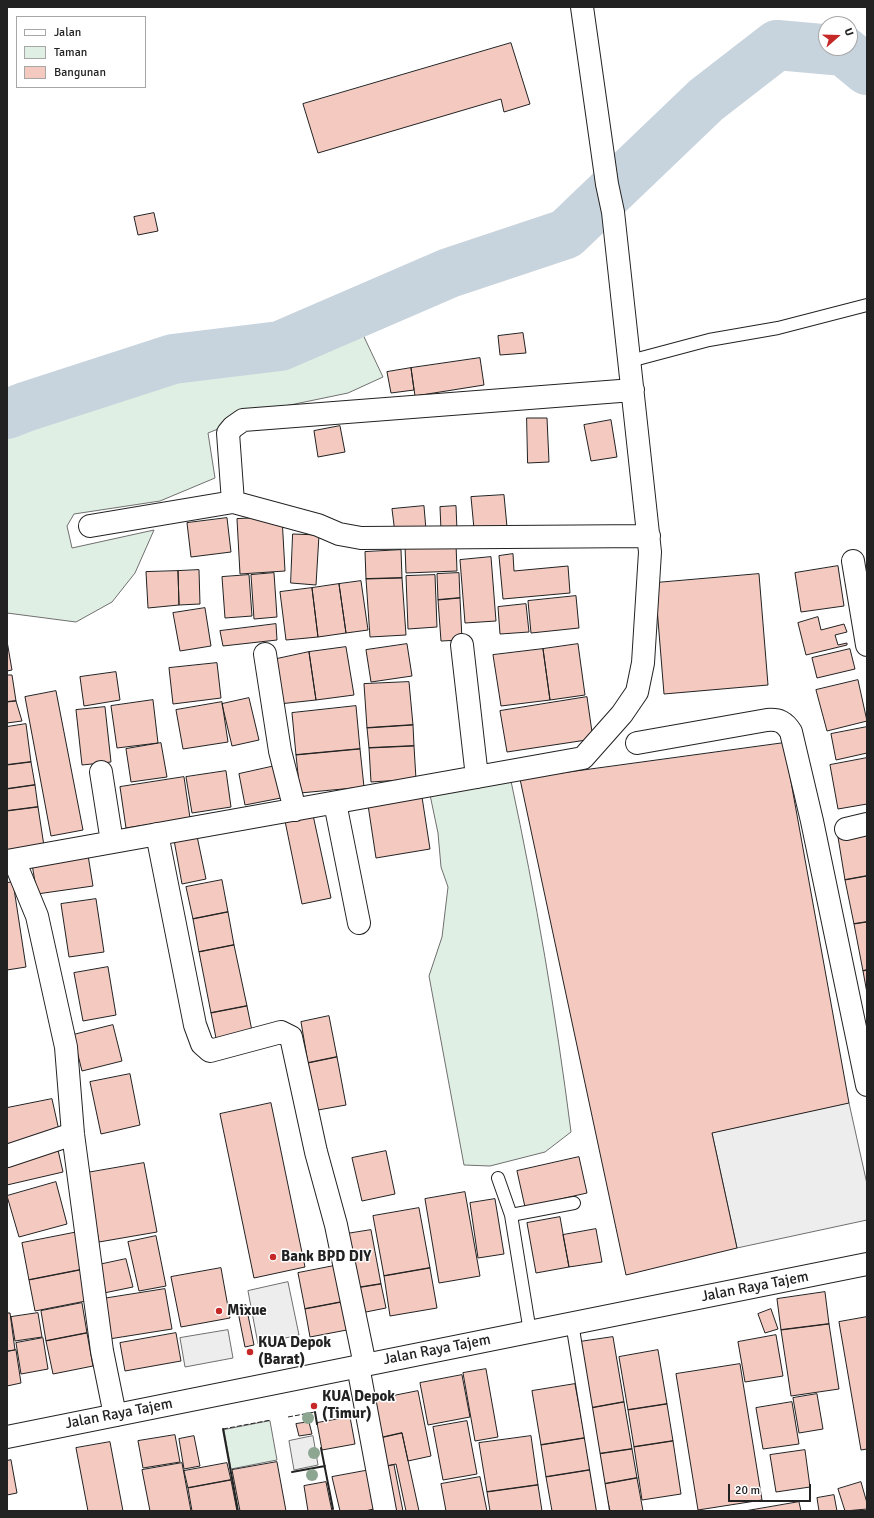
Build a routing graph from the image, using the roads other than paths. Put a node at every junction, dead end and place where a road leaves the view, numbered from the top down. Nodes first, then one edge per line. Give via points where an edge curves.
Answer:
1 (582, 7) edge
2 (867, 305) edge
3 (630, 361) junction
4 (633, 390) junction
5 (233, 502) junction
6 (90, 526) dead end
7 (649, 536) junction
8 (854, 561) dead end
9 (462, 645) dead end
10 (867, 645) edge
11 (265, 654) dead end
12 (637, 743) dead end
13 (102, 772) dead end
14 (477, 777) junction
15 (335, 802) junction
16 (296, 810) junction
17 (867, 824) edge
18 (846, 829) dead end
19 (157, 834) junction
20 (112, 842) junction
21 (10, 860) edge
22 (359, 923) dead end
23 (867, 1085) edge
24 (73, 1134) junction
25 (7, 1156) edge
26 (498, 1178) dead end
27 (574, 1203) dead end
28 (511, 1214) junction
29 (867, 1264) edge
30 (572, 1323) junction
31 (530, 1332) junction
32 (361, 1366) junction
33 (115, 1415) junction
34 (7, 1437) edge
35 (385, 1511) edge
36 (603, 1511) edge

1 - 3 street via 613,212
2 - 3 lane via 778,328 709,340
3 - 4 street
4 - 5 street via 243,420 228,433
4 - 7 street
5 - 6 street
5 - 7 street via 318,525 339,534 361,538
7 - 14 street via 643,663 637,692 622,714 584,758
8 - 10 street
9 - 14 street
11 - 16 street via 280,751
12 - 23 street via 767,720 787,725 791,732 812,821
13 - 20 street
14 - 15 street
15 - 16 street
15 - 22 street
16 - 19 street
17 - 18 street
19 - 20 street
19 - 32 street via 195,1025 202,1044 210,1051 281,1032 291,1037 316,1152 336,1225
20 - 21 street
21 - 24 street via 37,916 54,989 66,1047
24 - 25 street
24 - 33 street via 102,1351
26 - 28 lane
27 - 28 lane
28 - 31 lane
29 - 30 street, Jalan Raya Tajem
30 - 31 street, Jalan Raya Tajem
30 - 36 lane
31 - 32 street, Jalan Raya Tajem
32 - 33 street, Jalan Raya Tajem
32 - 35 street
33 - 34 street, Jalan Raya Tajem

